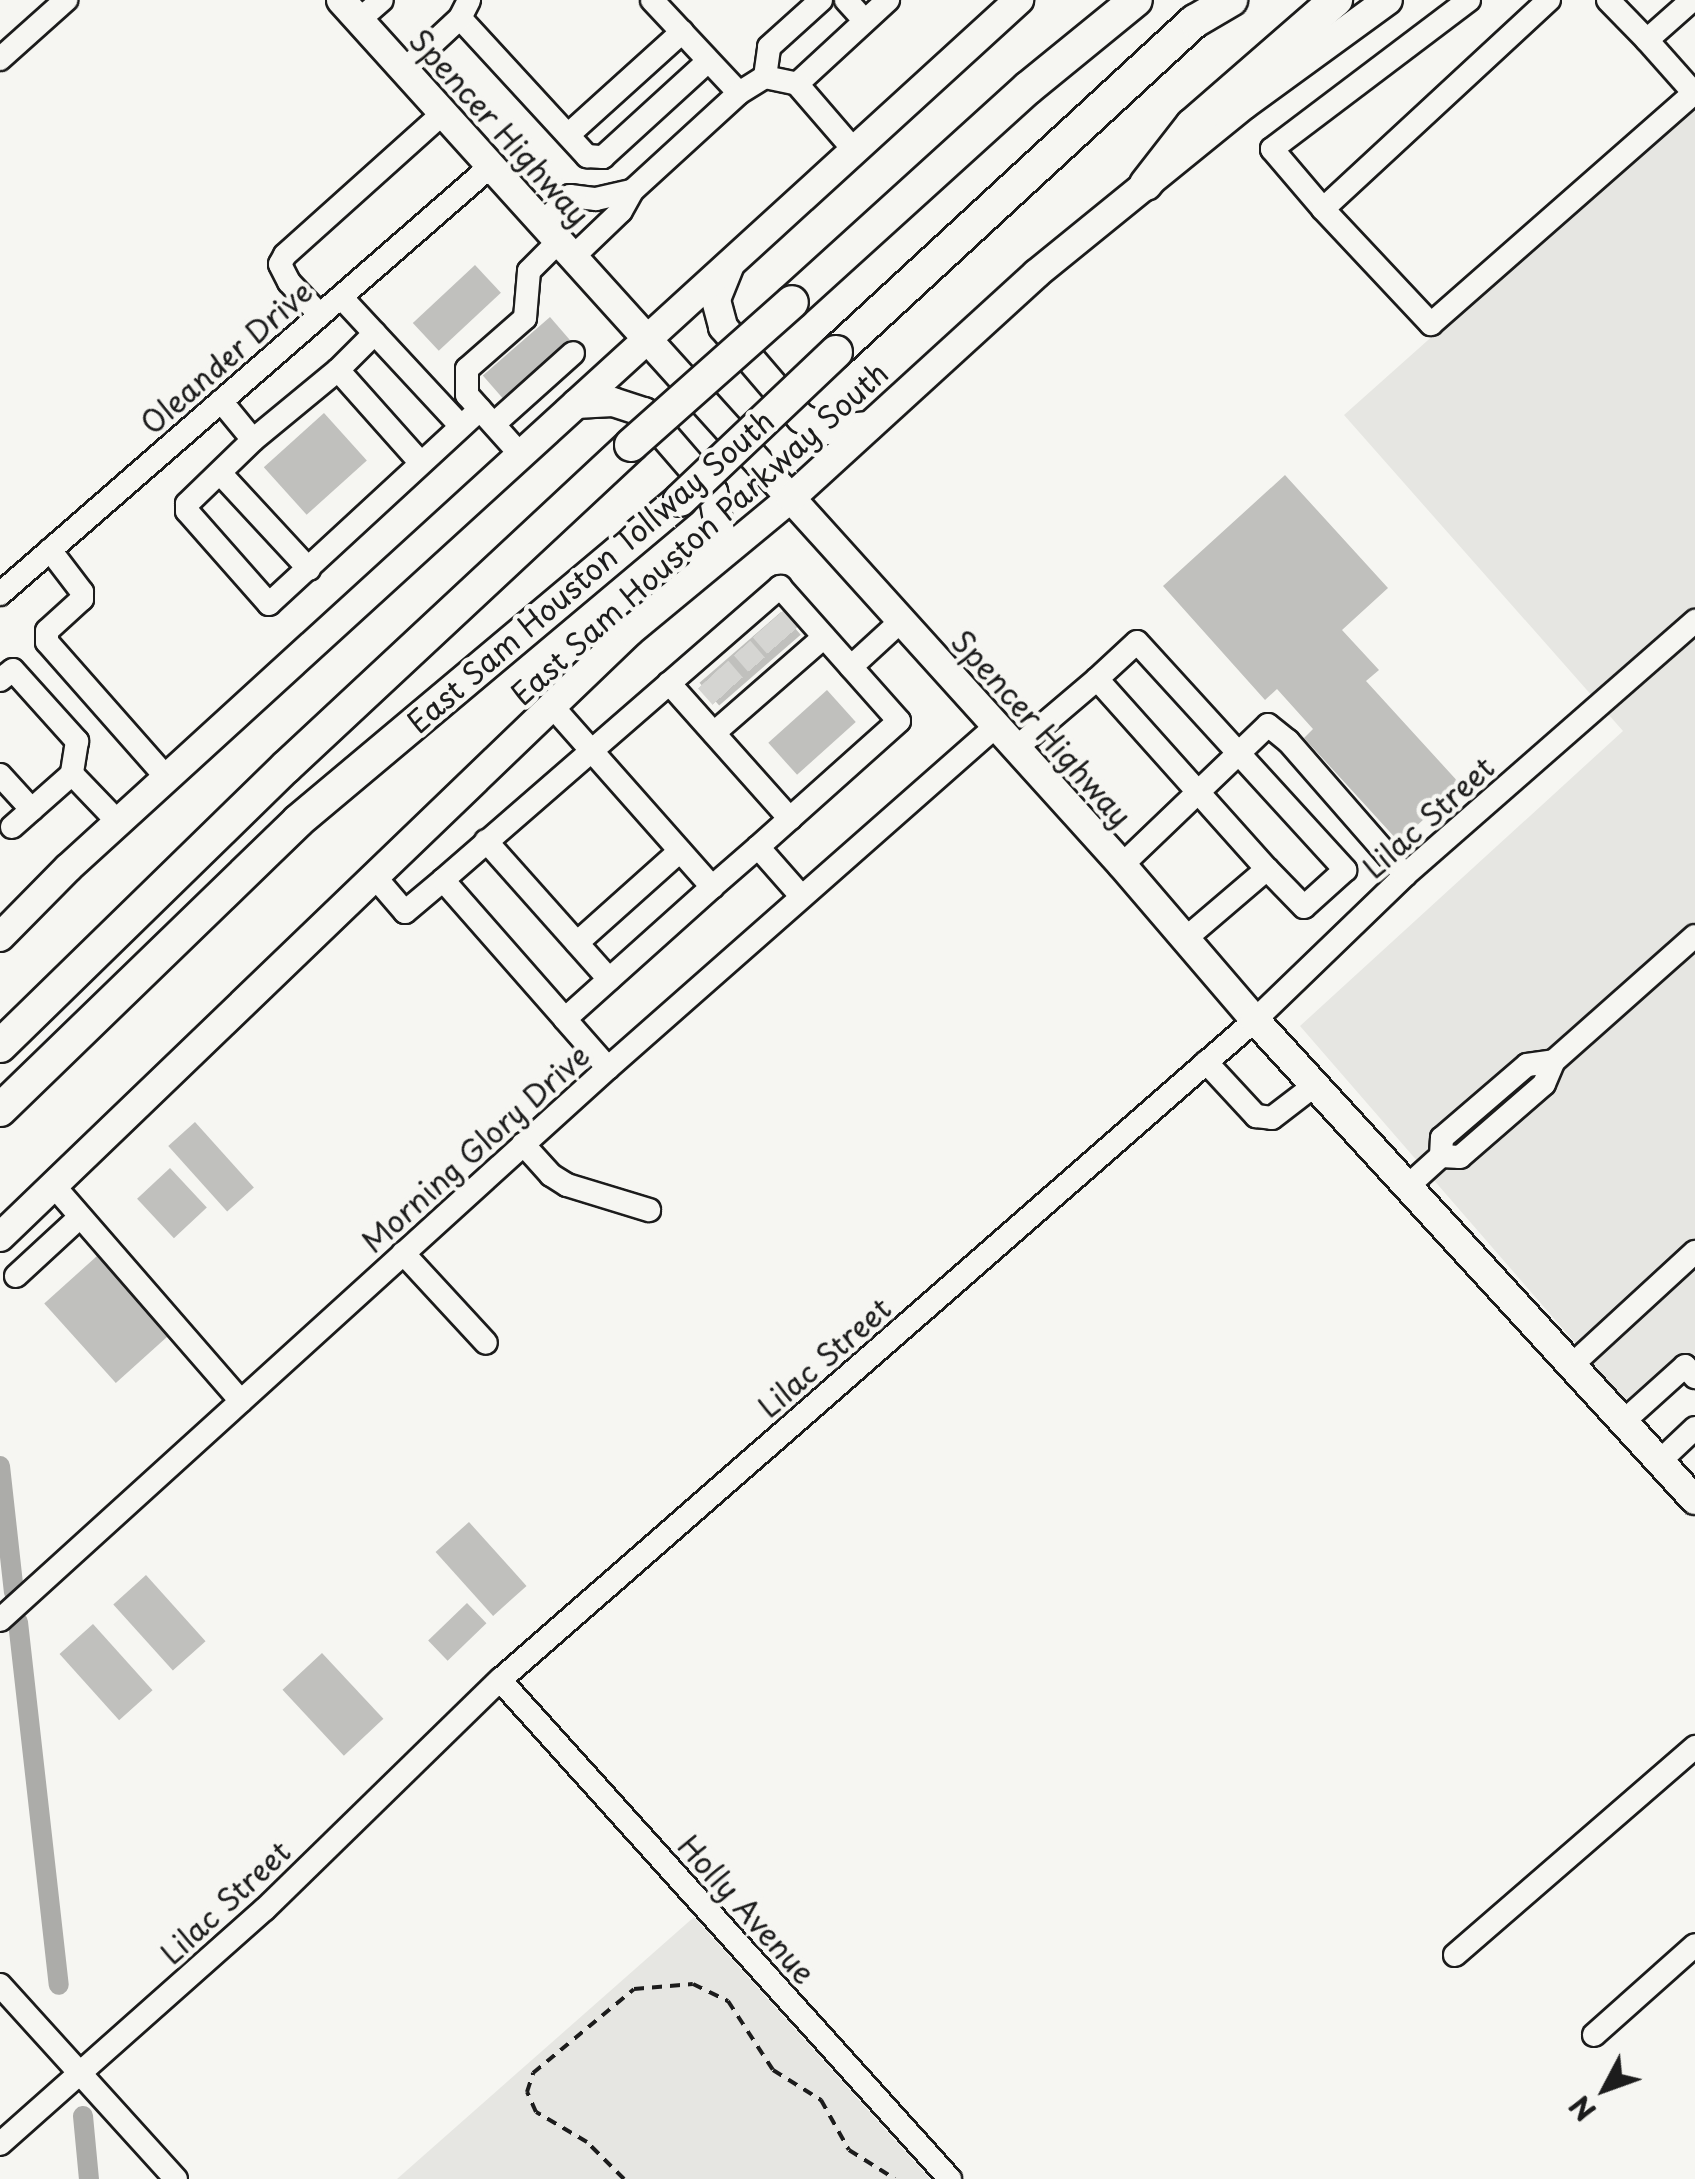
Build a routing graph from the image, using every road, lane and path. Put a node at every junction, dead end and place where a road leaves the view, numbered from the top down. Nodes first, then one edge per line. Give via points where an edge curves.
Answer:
1 (66, 0) edge
2 (382, 0) edge
3 (652, 0) edge
4 (821, 0) edge
5 (846, 0) edge
6 (888, 0) edge
7 (1019, 0) edge
8 (1136, 0) edge
9 (1231, 0) edge
10 (1336, 0) edge
11 (1388, 0) edge
12 (1468, 0) edge
13 (1608, 0) edge
14 (1692, 0) edge
15 (1544, 2) edge
16 (464, 9) edge
17 (350, 10) edge
18 (865, 21) junction
19 (682, 32) junction
20 (1647, 40) junction
21 (0, 59) edge
22 (708, 61) junction
23 (404, 70) junction
24 (766, 77) junction
25 (797, 84) junction
26 (738, 93) junction
27 (443, 113) junction
28 (568, 135) junction
29 (854, 150) junction
30 (491, 166) junction
31 (1146, 184) junction
32 (632, 191) junction
33 (1324, 208) junction
34 (558, 240) junction
35 (732, 262) junction
36 (341, 297) junction
37 (320, 315) junction
38 (374, 333) junction
39 (646, 339) junction
40 (573, 353) dead end
41 (338, 370) junction
42 (221, 401) junction
43 (576, 404) junction
44 (487, 417) junction
45 (461, 426) junction
46 (869, 426) junction
47 (253, 440) junction
48 (520, 454) junction
49 (420, 462) junction
50 (220, 473) junction
51 (790, 498) junction
52 (50, 550) junction
53 (310, 568) junction
54 (700, 573) junction
55 (0, 594) edge
56 (901, 621) junction
57 (1695, 621) edge
58 (800, 649) junction
59 (850, 667) junction
60 (1097, 678) junction
61 (0, 680) edge
62 (669, 683) junction
63 (552, 706) junction
64 (996, 726) junction
65 (714, 733) junction
66 (1016, 748) junction
67 (591, 750) junction
68 (1238, 754) junction
69 (72, 774) junction
70 (0, 776) edge
71 (166, 778) junction
72 (1198, 792) junction
73 (32, 810) junction
74 (790, 818) junction
75 (118, 822) junction
76 (12, 828) dead end
77 (486, 840) junction
78 (758, 847) junction
79 (680, 851) junction
80 (1122, 865) junction
81 (1267, 869) junction
82 (1406, 876) junction
83 (374, 877) junction
84 (443, 880) junction
85 (712, 887) junction
86 (801, 896) junction
87 (1695, 936) edge
88 (0, 938) edge
89 (1186, 939) junction
90 (577, 943) junction
91 (609, 979) junction
92 (564, 1019) junction
93 (1255, 1020) junction
94 (0, 1046) edge
95 (1206, 1062) junction
96 (608, 1068) junction
97 (1315, 1085) junction
98 (0, 1110) edge
99 (523, 1144) junction
100 (54, 1186) junction
101 (1409, 1186) junction
102 (649, 1210) dead end
103 (80, 1216) junction
104 (0, 1237) edge
105 (1695, 1252) edge
106 (404, 1253) junction
107 (16, 1276) dead end
108 (486, 1343) dead end
109 (1572, 1364) junction
110 (1695, 1377) edge
111 (242, 1400) junction
112 (1624, 1421) junction
113 (1695, 1428) edge
114 (1660, 1461) junction
115 (1695, 1500) edge
116 (0, 1620) edge
117 (500, 1680) junction
118 (1695, 1747) edge
119 (1695, 1945) edge
120 (1455, 1955) dead end
121 (0, 1985) edge
122 (1594, 2035) dead end
123 (80, 2072) junction
124 (0, 2144) edge
125 (176, 2179) edge
126 (624, 2179) edge
127 (895, 2179) edge
128 (950, 2179) edge

1 - 21 street
2 - 17 street
3 - 19 street
4 - 24 street via 770,46
5 - 18 street
6 - 18 street
7 - 29 main road
8 - 94 highway, East Sam Houston Tollway South, bridge via 1028,88 630,445
9 - 98 highway, East Sam Houston Tollway South, bridge via 1195,21 680,500 298,822
10 - 31 highway via 1192,124
11 - 31 main road, East Sam Houston Parkway South
12 - 33 street via 1272,149
13 - 20 street
14 - 20 street
15 - 33 street
16 - 23 street
16 - 28 street
17 - 23 main road, Spencer Highway
18 - 25 street
19 - 22 street
19 - 28 street
20 - 33 street via 1694,92 1430,324
22 - 26 street
22 - 28 street via 603,157 587,156
23 - 27 main road, Spencer Highway
24 - 25 street
24 - 26 street
25 - 29 street
26 - 32 street
27 - 30 main road, Spencer Highway
27 - 37 street via 285,255 280,264 289,282
29 - 35 main road
30 - 34 main road, Spencer Highway
30 - 36 street, Oleander Drive
31 - 46 main road, East Sam Houston Parkway South
32 - 34 street via 621,210
32 - 34 street via 596,199 570,196
34 - 39 main road, Spencer Highway
34 - 44 street via 529,271 525,318 467,369 467,395
35 - 39 main road
35 - 46 main road via 716,300 722,327 801,418 826,430
36 - 37 street, Oleander Drive
36 - 38 street
37 - 42 street, Oleander Drive
38 - 41 street
38 - 45 street
39 - 43 main road
39 - 51 main road, Spencer Highway
40 - 44 street
41 - 47 street
41 - 49 street
42 - 47 street
42 - 52 street, Oleander Drive
43 - 48 main road
43 - 54 main road via 613,402 644,412 713,492 720,531
44 - 45 street
44 - 48 street
45 - 49 street
46 - 51 main road, East Sam Houston Parkway South
47 - 50 street
48 - 71 main road
49 - 53 street
50 - 53 street
50 - 53 street via 187,511 269,604
51 - 54 main road, East Sam Houston Parkway South
51 - 56 main road, Spencer Highway
52 - 55 street, Oleander Drive
52 - 71 street via 82,599 47,631 47,642
54 - 63 main road, East Sam Houston Parkway South
56 - 59 street
56 - 64 main road, Spencer Highway
57 - 82 street, Lilac Street
58 - 59 street
58 - 62 street via 780,587 762,616 706,666
58 - 65 street via 738,702
59 - 74 street via 898,722
60 - 66 street
60 - 68 street via 1137,642
60 - 72 street
61 - 69 street via 13,670 77,741
62 - 65 street
62 - 67 street
63 - 67 street
63 - 83 main road, East Sam Houston Parkway South
64 - 66 main road, Spencer Highway
64 - 86 street, Morning Glory Drive
65 - 74 street
66 - 80 main road, Spencer Highway
67 - 77 street
67 - 79 street
68 - 72 street
68 - 81 street via 1345,870 1304,907
68 - 82 street via 1268,725
69 - 73 street
69 - 75 street
70 - 73 street
71 - 75 main road
72 - 80 street
72 - 81 street
73 - 76 street
74 - 78 street
75 - 88 main road
77 - 84 street
77 - 90 street
78 - 85 street
78 - 86 street
79 - 85 street
79 - 90 street
80 - 89 main road, Spencer Highway
81 - 89 street
82 - 93 street, Lilac Street
83 - 84 street via 405,912
83 - 100 main road, East Sam Houston Parkway South
84 - 92 street
85 - 91 street
86 - 96 street, Morning Glory Drive
87 - 101 street via 1554,1062 1527,1066 1442,1138 1441,1156
89 - 93 main road, Spencer Highway
90 - 91 street
91 - 92 street
92 - 96 street
93 - 95 street, Lilac Street
93 - 97 main road, Spencer Highway
95 - 97 street via 1256,1116 1272,1118
95 - 117 street, Lilac Street
96 - 99 street, Morning Glory Drive
97 - 101 main road, Spencer Highway
99 - 102 street via 567,1184
99 - 106 street, Morning Glory Drive
100 - 103 street
100 - 104 main road, East Sam Houston Parkway South
101 - 109 main road, Spencer Highway
103 - 107 street
103 - 111 street
105 - 109 street
106 - 108 street
106 - 111 street, Morning Glory Drive
109 - 112 main road, Spencer Highway
110 - 112 street via 1685,1366
111 - 116 street, Morning Glory Drive
112 - 114 main road, Spencer Highway
113 - 114 street
114 - 115 main road, Spencer Highway
117 - 123 street, Lilac Street via 264,1909
117 - 128 street, Holly Avenue
118 - 120 street
119 - 122 street
121 - 123 street
123 - 124 street, Lilac Street
123 - 125 street
126 - 127 path via 587,2142 536,2112 527,2092 533,2072 634,1989 693,1984 728,2001 774,2070 821,2100 849,2150

